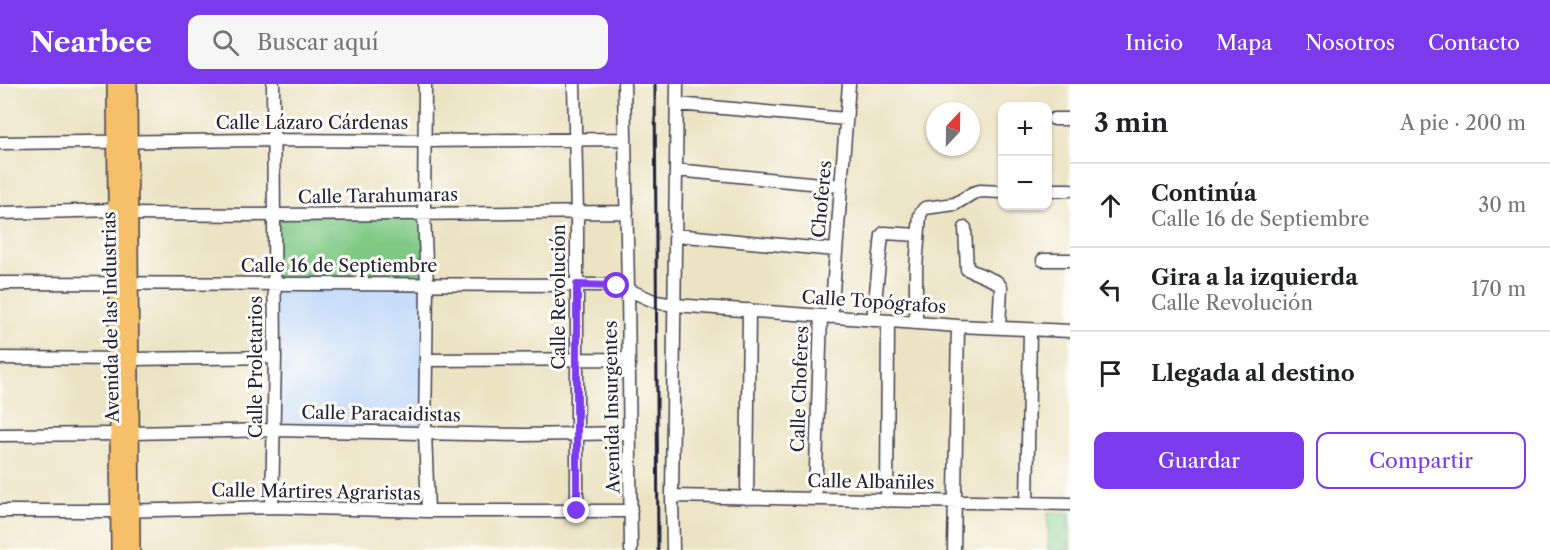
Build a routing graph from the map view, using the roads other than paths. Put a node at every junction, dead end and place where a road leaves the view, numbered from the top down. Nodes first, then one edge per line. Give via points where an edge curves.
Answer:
1 (115, 84) edge
2 (129, 84) edge
3 (273, 84) edge
4 (425, 84) edge
5 (574, 84) edge
6 (624, 84) edge
7 (677, 84) edge
8 (849, 84) edge
9 (677, 104) junction
10 (846, 119) junction
11 (1054, 119) dead end
12 (1070, 119) edge
13 (575, 139) junction
14 (625, 139) junction
15 (273, 140) junction
16 (425, 141) junction
17 (0, 143) edge
18 (122, 143) junction
19 (676, 170) junction
20 (841, 186) junction
21 (1052, 190) edge
22 (1070, 190) edge
23 (998, 192) edge
24 (122, 212) junction
25 (627, 212) junction
26 (0, 213) edge
27 (577, 213) junction
28 (424, 214) junction
29 (274, 215) junction
30 (965, 228) dead end
31 (918, 234) junction
32 (675, 236) junction
33 (835, 250) junction
34 (1043, 260) dead end
35 (1070, 260) edge
36 (0, 283) edge
37 (123, 283) junction
38 (274, 284) junction
39 (426, 285) junction
40 (577, 285) junction
41 (628, 290) junction
42 (675, 305) junction
43 (749, 310) junction
44 (826, 316) junction
45 (873, 320) junction
46 (888, 321) junction
47 (916, 323) junction
48 (958, 326) junction
49 (999, 328) junction
50 (1030, 330) junction
51 (1070, 331) edge
52 (275, 357) junction
53 (0, 358) edge
54 (124, 359) junction
55 (577, 359) junction
56 (628, 359) junction
57 (426, 360) junction
58 (274, 430) junction
59 (426, 432) junction
60 (630, 433) junction
61 (124, 434) junction
62 (0, 435) edge
63 (577, 435) junction
64 (672, 496) junction
65 (747, 498) junction
66 (815, 499) junction
67 (887, 501) junction
68 (955, 502) junction
69 (1027, 503) junction
70 (1070, 504) edge
71 (272, 507) junction
72 (125, 510) junction
73 (0, 511) edge
74 (428, 511) junction
75 (577, 511) junction
76 (631, 511) junction
77 (119, 550) edge
78 (132, 550) edge
79 (631, 550) edge
80 (673, 550) edge
81 (954, 550) edge

1 - 18 main road, Avenida de las Industrias
2 - 18 main road, Avenida de las Industrias
3 - 15 street, Calle Proletarios
4 - 16 street
5 - 13 street, Calle Revolución
6 - 14 street, Avenida Insurgentes
7 - 9 street
8 - 10 street, Choferes
9 - 10 street
9 - 19 street
10 - 20 street, Choferes
11 - 12 street
13 - 14 street, Calle Lázaro Cárdenas
13 - 16 street, Calle Lázaro Cárdenas
13 - 27 street, Calle Revolución
14 - 25 street, Avenida Insurgentes
15 - 16 street, Calle Lázaro Cárdenas
15 - 18 street, Calle Lázaro Cárdenas
15 - 29 street, Calle Proletarios
16 - 28 street
17 - 18 street, Calle Lázaro Cárdenas
18 - 24 main road, Avenida de las Industrias
19 - 20 street
19 - 32 street
20 - 33 street, Choferes
21 - 22 street
23 - 31 street via 980,190 955,204 925,208 920,215
24 - 26 street, Calle Tarahumaras
24 - 29 street, Calle Tarahumaras
24 - 37 main road, Avenida de las Industrias
25 - 27 street, Calle Tarahumaras
25 - 41 street, Avenida Insurgentes
27 - 28 street, Calle Tarahumaras
27 - 40 street, Calle Revolución
28 - 29 street, Calle Tarahumaras
28 - 39 street
29 - 38 street, Calle Proletarios
30 - 49 street via 967,269 1001,287
31 - 45 street via 882,235
31 - 47 street
32 - 33 street
32 - 42 street
33 - 44 street, Choferes
34 - 35 street
36 - 37 street, Calle 16 de Septiembre
37 - 38 street, Calle 16 de Septiembre
37 - 54 main road, Avenida de las Industrias
38 - 39 street, Calle 16 de Septiembre
38 - 52 street, Calle Proletarios
39 - 40 street, Calle 16 de Septiembre
39 - 57 street
40 - 41 street, Calle 16 de Septiembre via 612,285
40 - 55 street, Calle Revolución
41 - 42 street, Calle 16 de Septiembre
41 - 56 street, Avenida Insurgentes
42 - 43 street, Calle Topógrafos
42 - 64 street
43 - 44 street, Calle Topógrafos
43 - 65 street
44 - 45 street, Calle Topógrafos
44 - 66 street, Calle Choferes
45 - 46 street, Calle Topógrafos
46 - 47 street, Calle Topógrafos
46 - 67 street
47 - 48 street, Calle Topógrafos
48 - 49 street, Calle Topógrafos
48 - 68 street
49 - 50 street, Calle Topógrafos
50 - 51 street, Calle Topógrafos
50 - 69 street
52 - 54 street
52 - 58 street, Calle Proletarios
53 - 54 street
54 - 61 main road, Avenida de las Industrias
55 - 56 street
55 - 57 street
55 - 63 street, Calle Revolución
56 - 60 street, Avenida Insurgentes
57 - 59 street
58 - 59 street, Calle Paracaidistas
58 - 61 street, Calle Paracaidistas
58 - 71 street, Calle Proletarios
59 - 63 street, Calle Paracaidistas
59 - 74 street
60 - 63 street, Calle Paracaidistas
60 - 76 street, Avenida Insurgentes
61 - 62 street, Calle Paracaidistas
61 - 72 main road, Avenida de las Industrias
63 - 75 street, Calle Revolución
64 - 65 street, Calle Albañiles
64 - 80 street
65 - 66 street, Calle Albañiles
66 - 67 street, Calle Albañiles
67 - 68 street, Calle Albañiles
68 - 69 street, Calle Albañiles
68 - 81 street
69 - 70 street, Calle Albañiles
71 - 72 street, Calle Mártires Agraristas
71 - 74 street, Calle Mártires Agraristas
72 - 73 street, Calle Mártires Agraristas
72 - 77 main road, Avenida de las Industrias
72 - 78 main road, Avenida de las Industrias
74 - 75 street, Calle Mártires Agraristas
75 - 76 street, Calle Mártires Agraristas
76 - 79 street, Avenida Insurgentes

